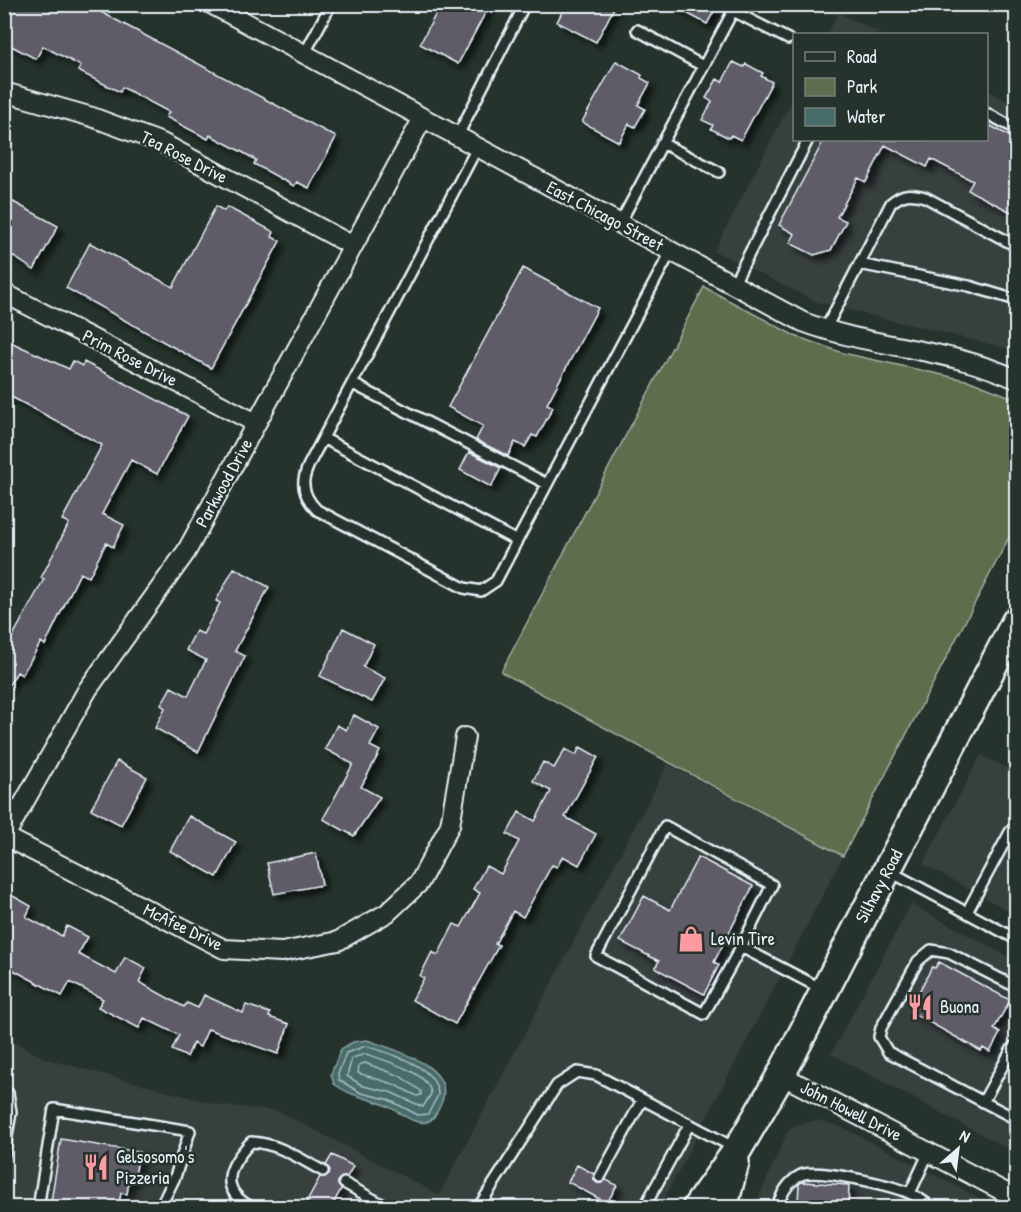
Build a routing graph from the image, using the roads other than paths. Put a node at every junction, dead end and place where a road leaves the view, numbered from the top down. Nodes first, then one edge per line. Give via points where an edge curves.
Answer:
1 (211, 4) edge
2 (331, 4) edge
3 (525, 4) edge
4 (637, 30) dead end
5 (788, 39) dead end
6 (304, 55) junction
7 (703, 66) junction
8 (4, 92) edge
9 (988, 114) edge
10 (423, 118) junction
11 (1017, 129) edge
12 (457, 136) junction
13 (807, 141) edge
14 (662, 143) junction
15 (477, 148) junction
16 (719, 172) dead end
17 (620, 224) junction
18 (353, 246) junction
19 (1017, 246) edge
20 (671, 251) junction
21 (859, 264) junction
22 (733, 285) junction
23 (4, 293) edge
24 (1017, 300) edge
25 (825, 330) junction
26 (1017, 379) edge
27 (353, 384) junction
28 (256, 423) junction
29 (323, 438) junction
30 (547, 484) junction
31 (517, 541) junction
32 (1017, 621) edge
33 (465, 737) dead end
34 (1013, 829) edge
35 (5, 836) edge
36 (887, 869) junction
37 (967, 912) junction
38 (1017, 939) edge
39 (741, 947) junction
40 (1015, 987) edge
41 (825, 990) junction
42 (1017, 1048) edge
43 (780, 1074) junction
44 (4, 1090) edge
45 (642, 1100) junction
46 (983, 1102) junction
47 (1017, 1119) edge
48 (689, 1125) junction
49 (738, 1149) junction
50 (929, 1152) junction
51 (4, 1154) edge
52 (323, 1171) dead end
53 (600, 1177) dead end
54 (344, 1183) dead end
55 (910, 1193) junction
56 (1017, 1198) edge
57 (38, 1208) edge
58 (160, 1208) edge
59 (253, 1208) edge
60 (389, 1208) edge
61 (478, 1208) edge
62 (644, 1208) edge
63 (696, 1208) edge
64 (723, 1208) edge
65 (776, 1208) edge
66 (933, 1208) edge

1 - 6 street, East Chicago Street
2 - 6 lane
3 - 12 lane
4 - 7 lane
5 - 7 lane via 733,11
6 - 10 street, East Chicago Street
7 - 14 lane
8 - 18 street, Tea Rose Drive via 101,120 162,143
9 - 11 lane
10 - 12 street, East Chicago Street
10 - 18 street, Parkwood Drive
12 - 15 street, East Chicago Street
13 - 22 lane
14 - 16 lane
14 - 17 lane
15 - 17 street, East Chicago Street
15 - 27 lane
17 - 20 street, East Chicago Street
18 - 28 street, Parkwood Drive
19 - 21 lane via 925,197 910,193 891,203
20 - 22 street, East Chicago Street
20 - 30 lane
21 - 24 lane
21 - 25 lane
22 - 25 street, East Chicago Street
23 - 28 street, Prim Rose Drive
25 - 26 street, East Chicago Street via 980,365
27 - 29 lane
27 - 30 lane
28 - 35 street, Parkwood Drive via 186,552 88,688
29 - 31 lane
29 - 31 lane via 302,480 304,498 317,510 464,588 481,591 496,580
30 - 31 lane
32 - 36 street, Silhavy Road
33 - 35 street, McAfee Drive via 450,825 419,883 387,913 338,941 282,952 224,950
34 - 37 lane
36 - 37 lane
36 - 41 street, Silhavy Road
37 - 38 lane
39 - 39 lane via 772,885 665,826 596,956 704,1014
39 - 41 lane
40 - 46 lane via 949,953 931,950 918,961 881,1028 879,1036 888,1052
41 - 43 street, Silhavy Road
42 - 46 lane via 1013,1047
43 - 49 street, Silhavy Road
43 - 50 street, John Howell Drive
44 - 51 lane via 11,1112
45 - 48 lane
45 - 53 lane
45 - 61 lane via 596,1075 577,1072 556,1085
46 - 47 lane
48 - 49 lane
48 - 62 lane
49 - 63 street, Silhavy Road
49 - 64 street, Silhavy Road
50 - 55 lane
50 - 56 street, John Howell Drive
52 - 59 lane via 283,1149 251,1142 243,1150 229,1185 234,1196
54 - 60 lane
55 - 65 lane via 846,1176 804,1174 783,1191
55 - 66 lane
57 - 58 lane via 54,1108 190,1131

